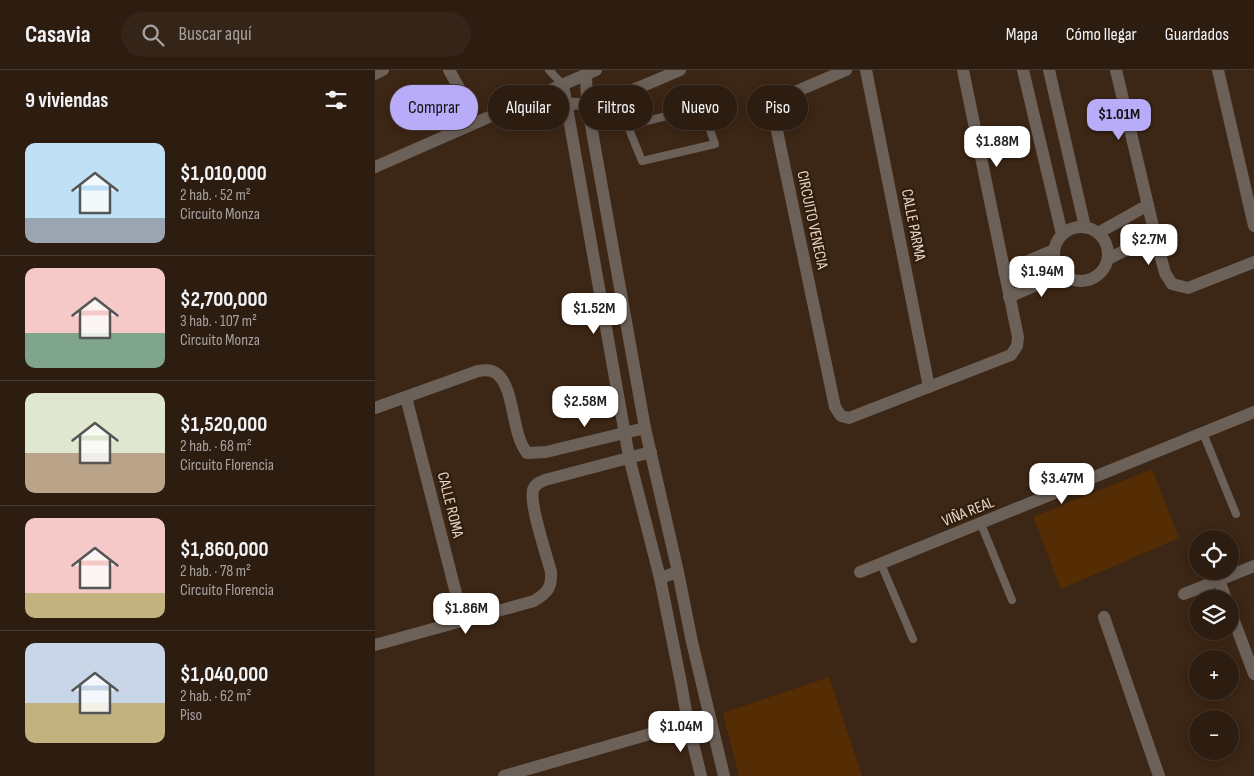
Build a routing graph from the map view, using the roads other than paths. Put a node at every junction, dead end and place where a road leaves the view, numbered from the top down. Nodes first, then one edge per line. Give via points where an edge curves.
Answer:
1 (383, 70) edge
2 (449, 70) edge
3 (549, 70) edge
4 (680, 70) edge
5 (846, 70) edge
6 (866, 70) edge
7 (963, 70) edge
8 (1023, 70) edge
9 (1049, 70) edge
10 (1116, 70) edge
11 (1218, 70) edge
12 (591, 72) edge
13 (375, 74) edge
14 (457, 85) edge
15 (563, 85) joint
16 (589, 85) edge
17 (644, 85) edge
18 (569, 113) edge
19 (488, 118) edge
20 (627, 126) joint
21 (592, 130) edge
22 (375, 167) edge
23 (1148, 206) junction
24 (1254, 226) edge
25 (1085, 227) junction
26 (1098, 233) junction
27 (1061, 234) junction
28 (1155, 235) junction
29 (1054, 250) junction
30 (1108, 259) junction
31 (1254, 262) edge
32 (1004, 271) junction
33 (1063, 273) junction
34 (1009, 297) junction
35 (929, 387) junction
36 (406, 397) junction
37 (375, 408) edge
38 (1254, 412) edge
39 (645, 428) junction
40 (625, 433) junction
41 (1203, 433) junction
42 (651, 452) junction
43 (629, 457) junction
44 (1236, 514) dead end
45 (981, 524) junction
46 (881, 564) junction
47 (1254, 566) edge
48 (678, 572) junction
49 (860, 572) dead end
50 (1239, 572) edge
51 (659, 578) junction
52 (1219, 580) joint
53 (1223, 590) edge
54 (1184, 594) dead end
55 (1012, 600) dead end
56 (1104, 617) dead end
57 (463, 621) junction
58 (1239, 634) edge
59 (913, 639) dead end
60 (375, 645) edge
61 (1254, 674) edge
62 (710, 719) junction
63 (688, 723) junction
64 (504, 776) edge
65 (701, 776) edge
66 (724, 776) edge
67 (1159, 776) edge

1 - 13 street
2 - 14 street
3 - 15 lane
4 - 17 street
5 - 35 street, CIRCUITO VENECIA via 788,94 778,105 776,126 835,407 841,416 849,418
6 - 35 street, CALLE PARMA
7 - 32 street
8 - 27 street
9 - 25 street
10 - 23 street
11 - 24 street
12 - 15 street
12 - 16 street
18 - 40 street
19 - 22 street
20 - 20 lane via 641,161 715,144 702,107
21 - 39 street
23 - 26 street
23 - 28 street
25 - 26 street
25 - 27 street via 1075,227
26 - 30 street via 1105,241
27 - 29 street
28 - 30 street
28 - 31 street via 1165,273 1172,284 1188,288
29 - 32 street
29 - 33 street via 1057,268
30 - 33 street via 1098,276 1086,281 1067,278
32 - 34 street
33 - 34 street
34 - 35 street via 1018,337 1011,355
36 - 37 street
36 - 40 street via 488,370 503,380 520,441 527,453 546,452
36 - 57 street, CALLE ROMA
38 - 41 street, VIÑA REAL
39 - 40 street
39 - 42 street
40 - 43 street
41 - 44 lane
41 - 45 street, VIÑA REAL
42 - 43 street
42 - 48 street
43 - 51 street
43 - 57 street via 537,484 534,505 551,572 549,590 534,601
45 - 46 street, VIÑA REAL
45 - 55 lane
46 - 49 street, VIÑA REAL
46 - 59 lane
47 - 50 street
48 - 51 street
48 - 62 street
51 - 63 street
52 - 53 street
52 - 54 street
56 - 67 street
57 - 60 street
58 - 61 street
62 - 63 street
62 - 66 street
63 - 64 street
63 - 65 street

